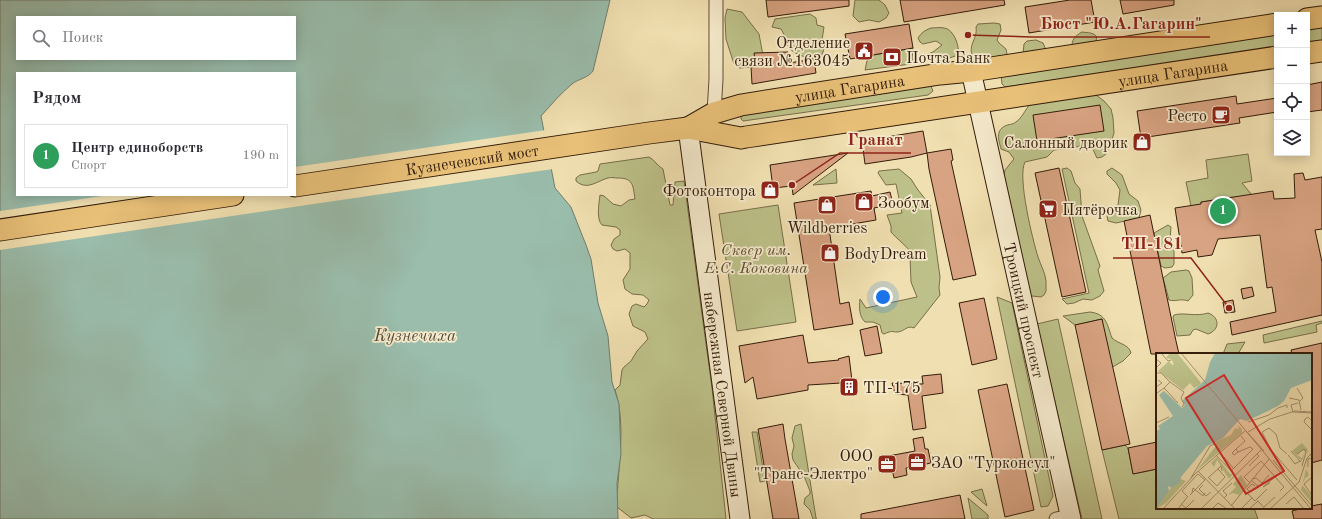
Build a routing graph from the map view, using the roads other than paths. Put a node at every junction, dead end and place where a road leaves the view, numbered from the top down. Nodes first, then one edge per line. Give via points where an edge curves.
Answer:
1 (716, 0) edge
2 (1322, 17) edge
3 (1310, 19) edge
4 (1274, 24) edge
5 (1322, 50) edge
6 (1310, 52) edge
7 (1274, 57) edge
8 (972, 71) junction
9 (978, 102) junction
10 (714, 113) junction
11 (688, 128) junction
12 (649, 133) joint
13 (296, 186) edge
14 (226, 196) edge
15 (0, 230) edge
16 (1066, 518) edge
17 (740, 519) edge

1 - 10 street
2 - 3 main road
4 - 8 main road, улица Гагарина
5 - 6 main road
7 - 9 main road, улица Гагарина
8 - 9 main road, Троицкий проспект
8 - 10 main road, улица Гагарина via 741,105
9 - 11 main road, улица Гагарина via 741,138
9 - 16 main road, Троицкий проспект
10 - 11 main road, улица Гагарина
11 - 12 main road, улица Гагарина
11 - 17 main road, набережная Северной Двины
12 - 13 main road, Кузнечевский мост
14 - 15 main road

